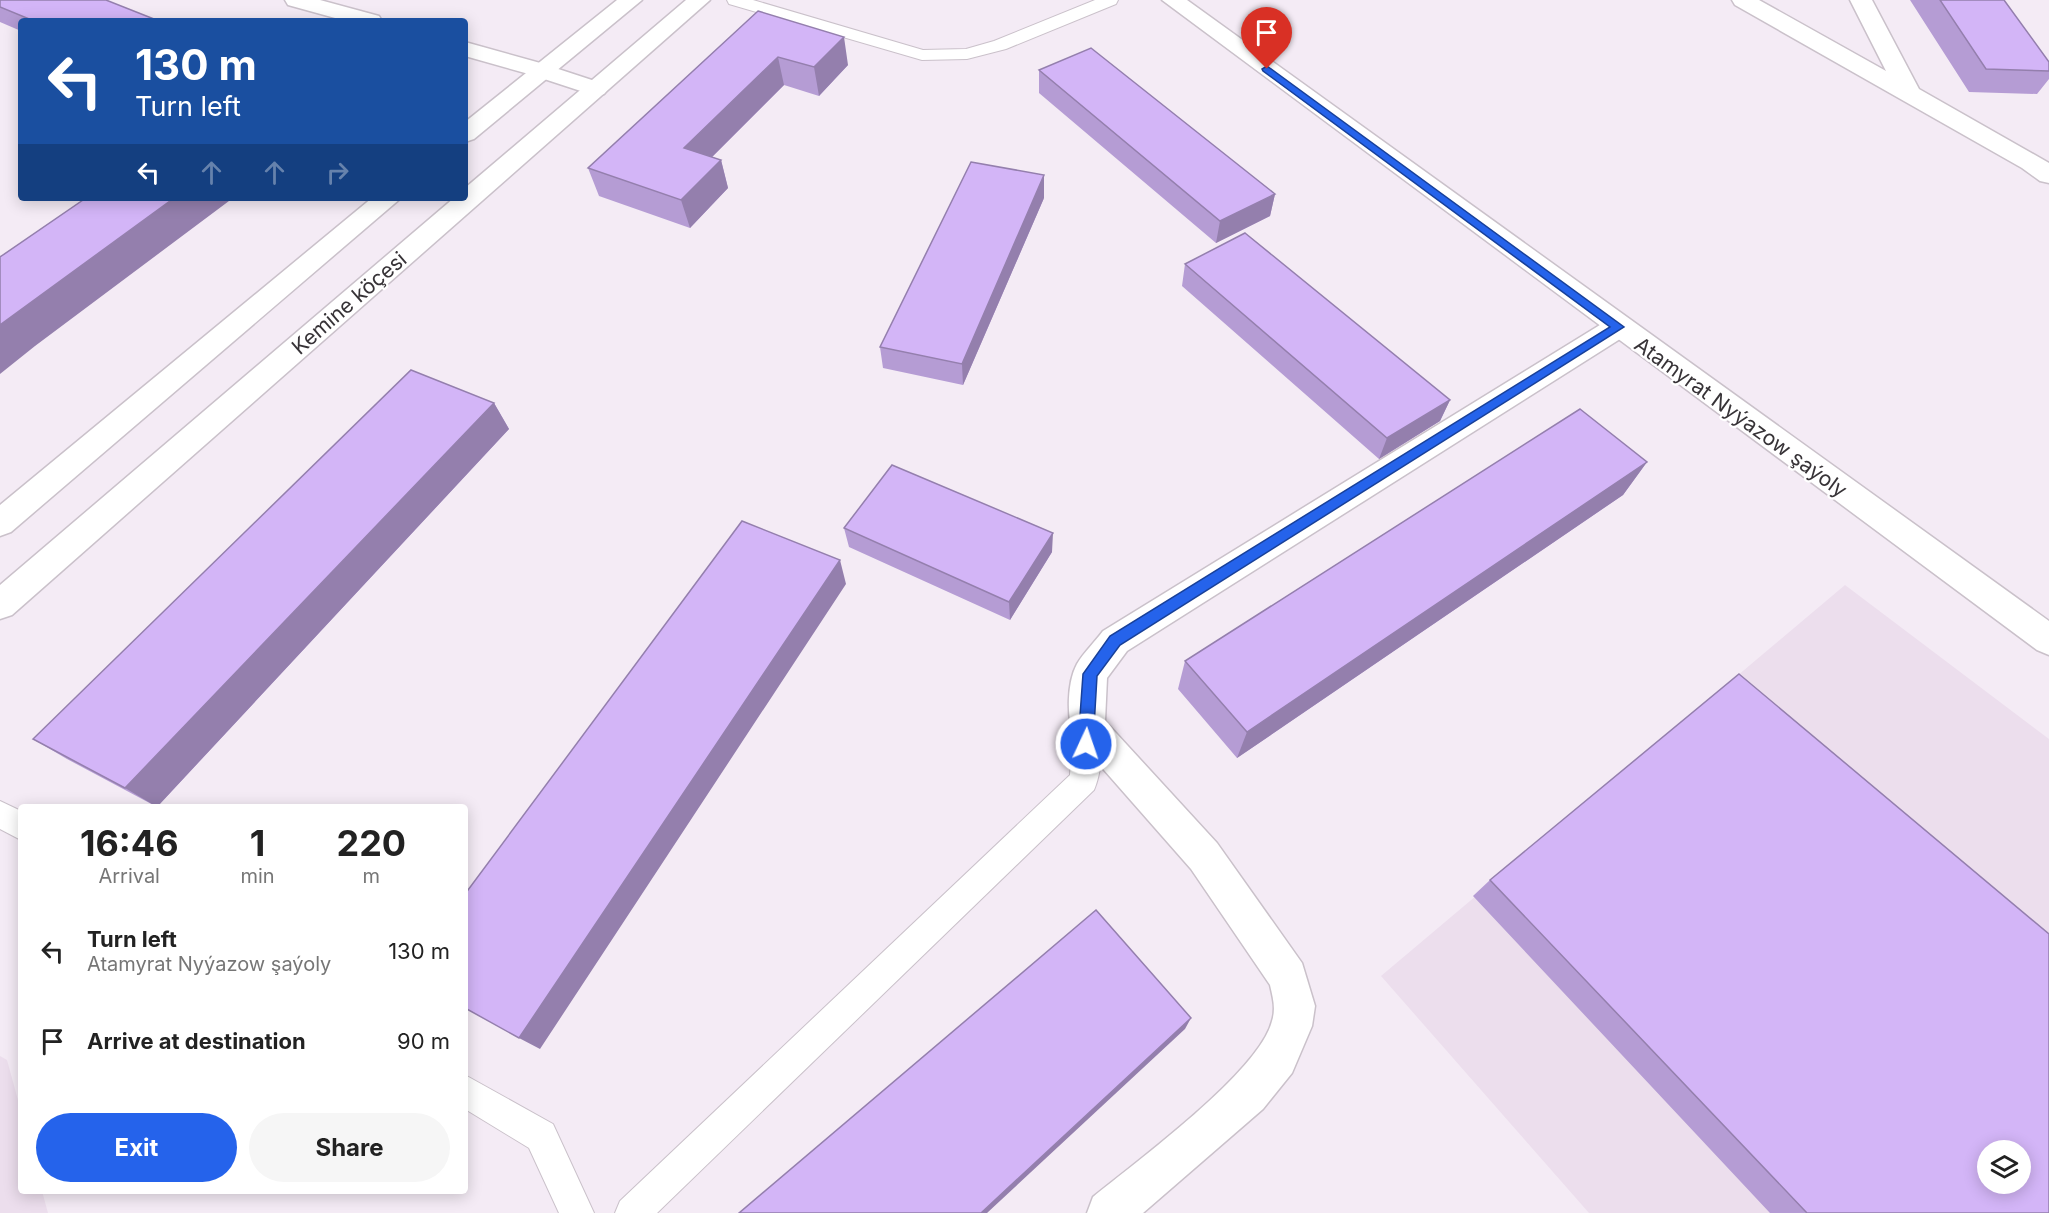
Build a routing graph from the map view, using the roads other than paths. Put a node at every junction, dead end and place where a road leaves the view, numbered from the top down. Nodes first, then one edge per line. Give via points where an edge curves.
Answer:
1 (296, 0) edge
2 (631, 0) edge
3 (699, 0) edge
4 (735, 0) edge
5 (1110, 0) edge
6 (1173, 0) edge
7 (1743, 0) edge
8 (1861, 0) edge
9 (353, 18) edge
10 (468, 50) edge
11 (543, 71) junction
12 (596, 89) junction
13 (1910, 94) junction
14 (468, 132) edge
15 (2048, 175) edge
16 (468, 200) edge
17 (384, 201) edge
18 (467, 201) edge
19 (1618, 327) junction
20 (0, 524) edge
21 (0, 605) edge
22 (2049, 640) edge
23 (1087, 726) junction
24 (0, 814) edge
25 (18, 824) edge
26 (468, 1093) edge
27 (577, 1213) edge
28 (632, 1213) edge
29 (1109, 1213) edge

1 - 9 street
2 - 11 street
3 - 12 street, Kemine köçesi
4 - 5 lane via 922,55 967,54 1000,45
6 - 19 street, Atamyrat Nyýazow şaýoly
7 - 13 street
8 - 13 street
10 - 11 street
11 - 12 street
11 - 14 street
12 - 16 street, Kemine köçesi
13 - 15 street
17 - 20 street
18 - 21 street, Kemine köçesi
19 - 22 street, Atamyrat Nyýazow şaýoly
19 - 23 street via 1115,641 1090,674
23 - 28 lane via 1084,781
23 - 29 street via 1204,856 1288,977 1295,1006 1292,1026 1277,1058 1248,1094
24 - 25 lane
26 - 27 lane via 542,1136

